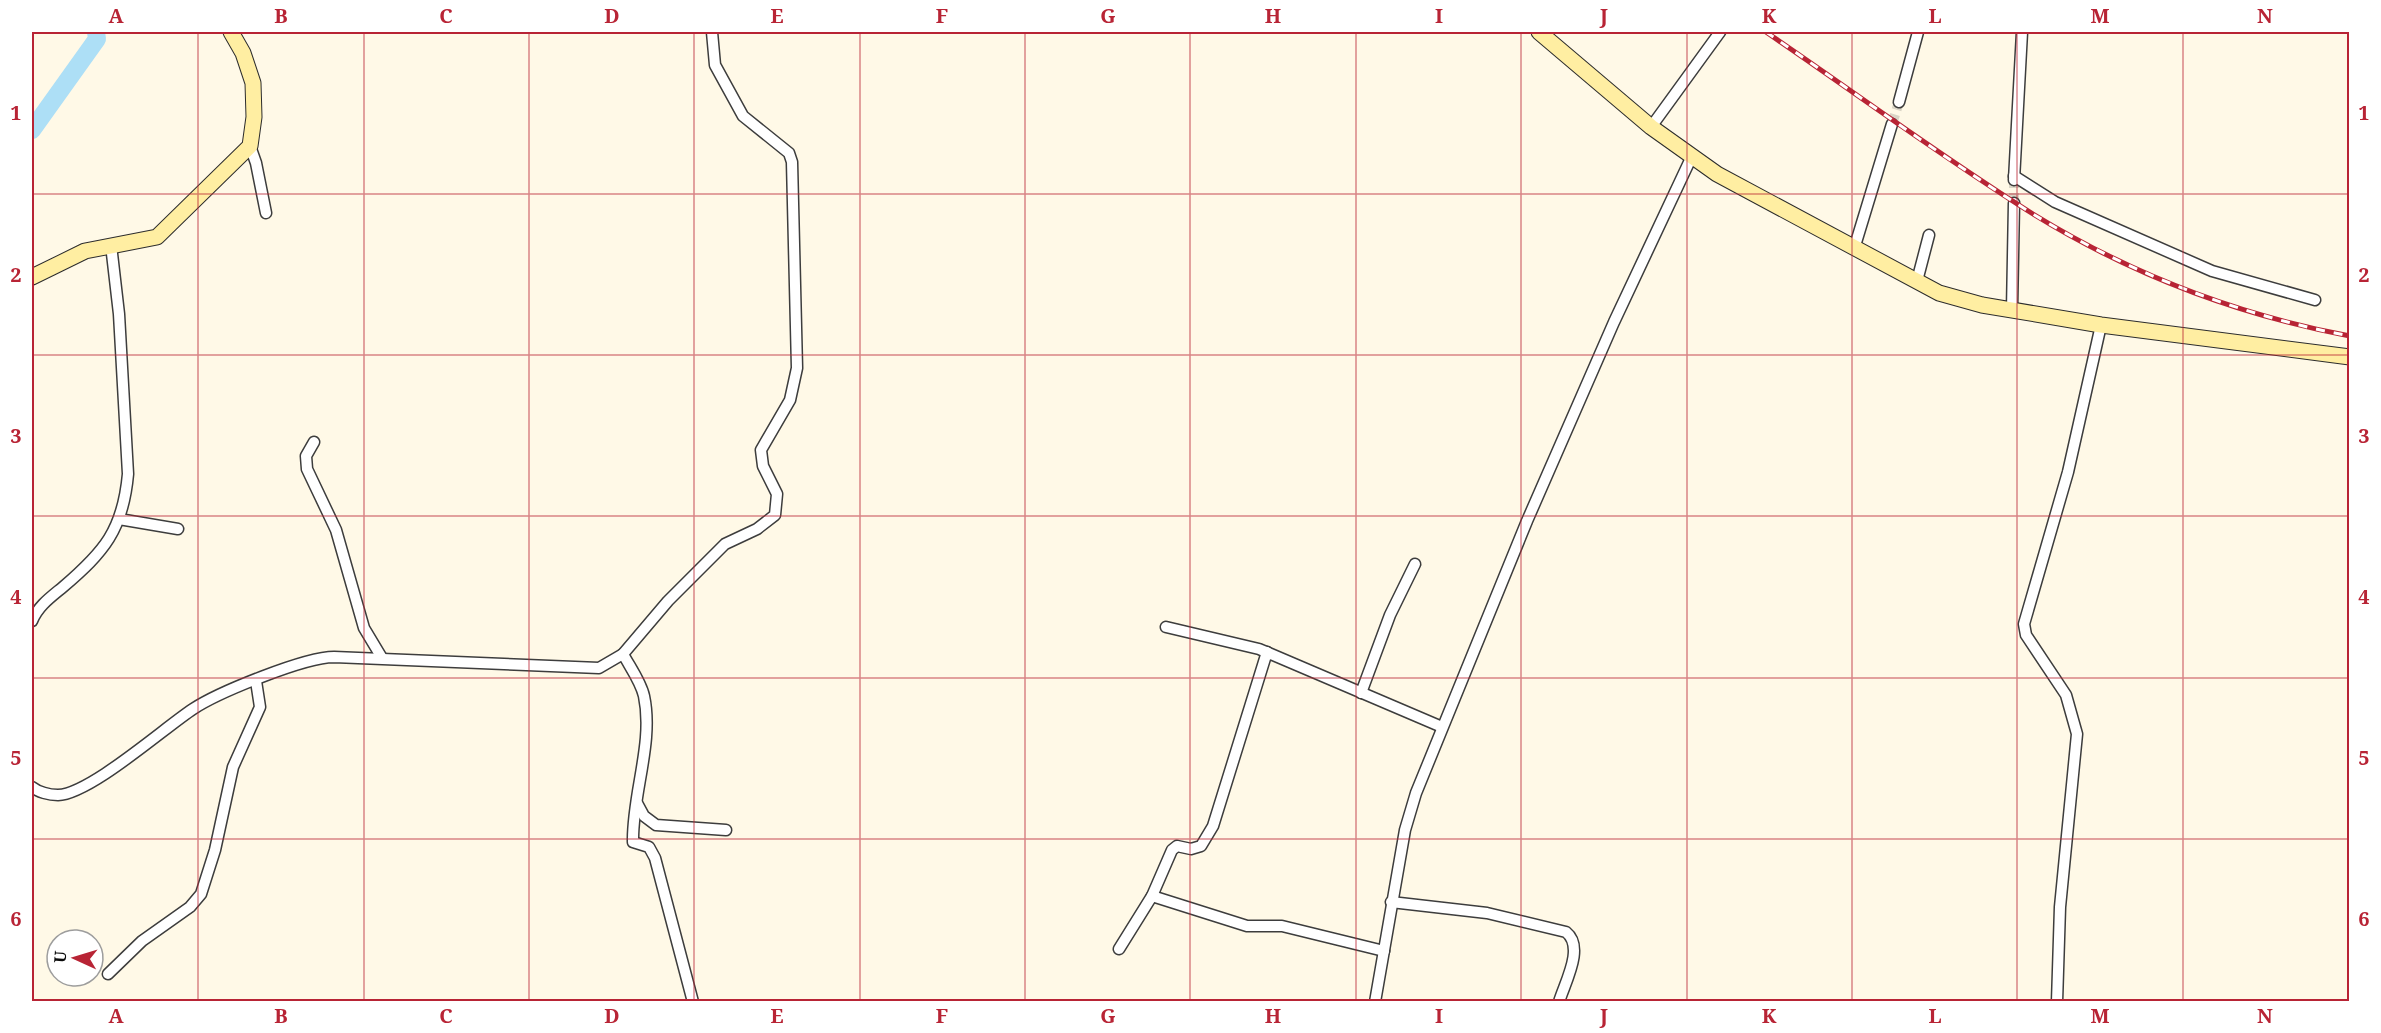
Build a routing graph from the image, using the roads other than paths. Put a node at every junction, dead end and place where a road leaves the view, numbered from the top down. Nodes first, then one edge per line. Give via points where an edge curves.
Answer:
1 (231, 32) edge
2 (712, 32) edge
3 (1539, 32) edge
4 (1720, 32) edge
5 (1918, 32) edge
6 (2022, 32) edge
7 (1899, 102) tunnel mouth
8 (1892, 124) tunnel mouth
9 (1651, 127) junction
10 (250, 146) junction
11 (1692, 156) junction
12 (2014, 203) tunnel mouth
13 (266, 213) dead end
14 (1929, 235) dead end
15 (1854, 249) junction
16 (112, 253) junction
17 (32, 278) edge
18 (1917, 281) junction
19 (2315, 300) dead end
20 (2012, 310) junction
21 (2101, 325) junction
22 (2349, 357) edge
23 (314, 442) dead end
24 (119, 519) junction
25 (178, 529) dead end
26 (1415, 564) dead end
27 (32, 621) edge
28 (1166, 627) dead end
29 (1267, 652) junction
30 (623, 654) junction
31 (382, 658) junction
32 (256, 681) junction
33 (1361, 693) junction
34 (1442, 727) junction
35 (32, 787) edge
36 (637, 802) junction
37 (726, 830) dead end
38 (1152, 896) junction
39 (1391, 902) junction
40 (1119, 949) dead end
41 (1384, 951) junction
42 (108, 974) dead end
43 (693, 1002) edge
44 (1375, 1002) edge
45 (1559, 1002) edge
46 (2057, 1002) edge

1 - 10 street via 253,84
2 - 30 street via 716,64 743,116 792,158 799,353 796,380 790,400 761,450 763,466 777,494 775,515 757,529 725,544 668,601
3 - 9 street
4 - 9 street
5 - 7 street
6 - 19 street via 2014,178 2055,202 2212,271
8 - 15 street
9 - 11 street
10 - 13 street
10 - 16 street via 164,232
11 - 15 street via 1717,174
11 - 34 street via 1614,322
12 - 20 street
14 - 18 street
15 - 18 street
16 - 17 street via 66,258
16 - 24 street via 128,474
18 - 20 street via 1946,295
20 - 21 street
21 - 22 street
21 - 46 street via 2068,472 2024,624 2026,635 2066,695 2077,734 2060,907
23 - 31 street via 306,456 307,469 336,530 364,628
24 - 25 street
24 - 27 street via 96,559 44,603
26 - 33 street via 1390,615
28 - 29 street
29 - 33 street
29 - 38 street via 1213,826 1202,846 1177,846 1172,850
30 - 31 street via 607,665 588,669
30 - 36 street via 645,703
31 - 32 street via 312,659
32 - 35 street via 193,709 160,736 77,790 57,795
32 - 42 street via 260,708 233,767 201,894
33 - 34 street
34 - 39 street via 1412,805
36 - 37 street via 644,816 656,825
36 - 43 street via 633,842 650,848 658,866
38 - 40 street
38 - 41 street via 1238,924 1282,926
39 - 41 street
39 - 45 street via 1487,913 1566,932 1575,949
41 - 44 street

